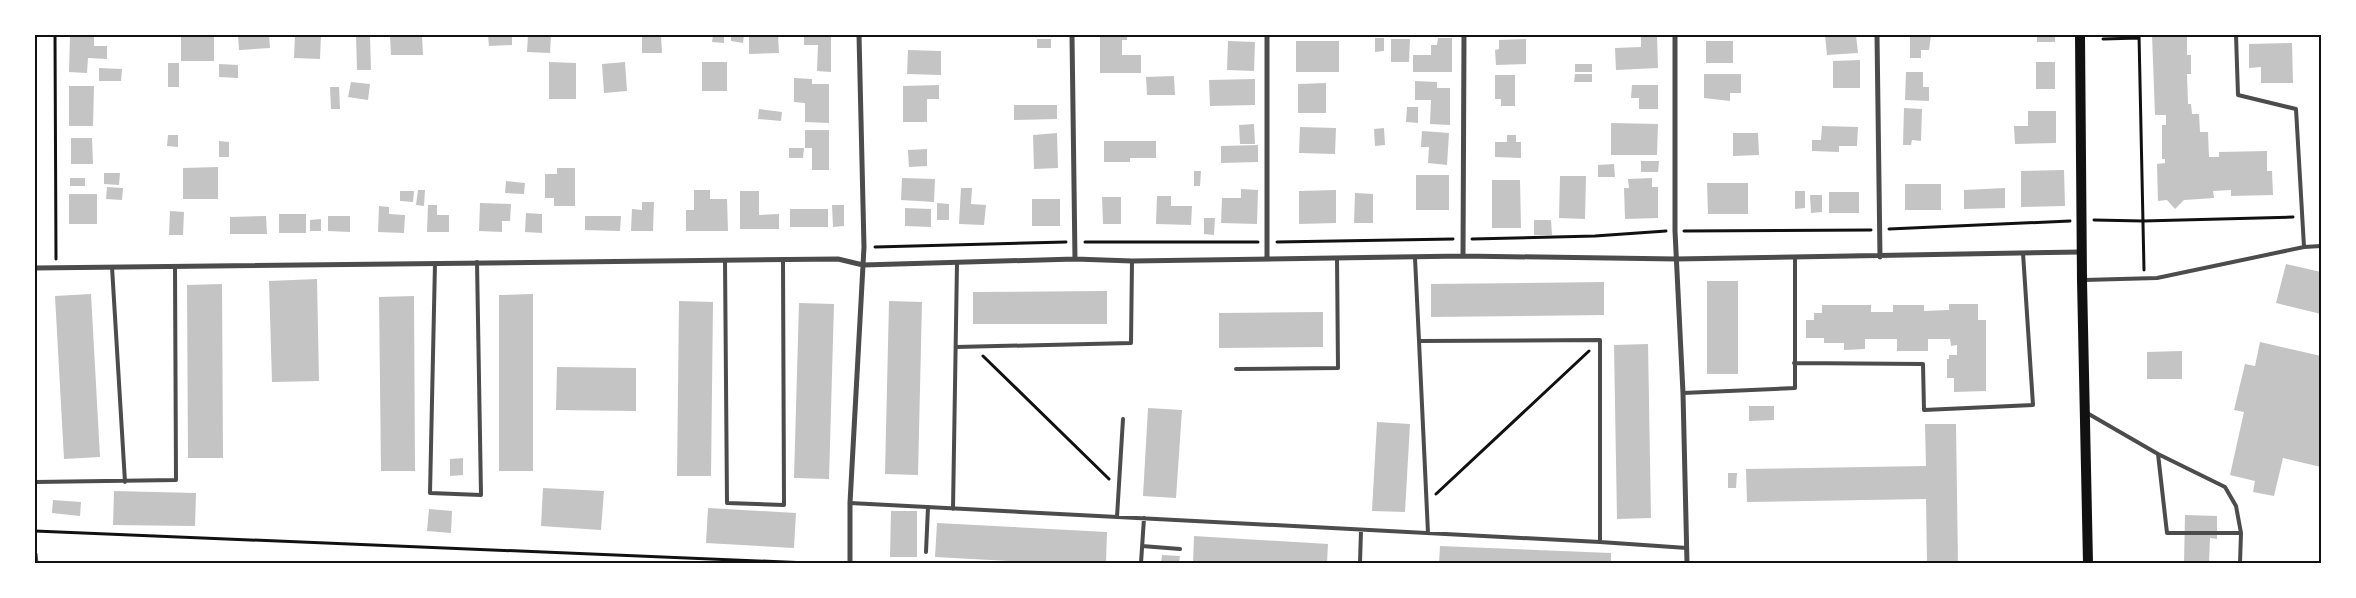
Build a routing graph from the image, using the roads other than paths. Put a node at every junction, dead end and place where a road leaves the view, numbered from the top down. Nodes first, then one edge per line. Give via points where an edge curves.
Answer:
1 (859, 35) edge
2 (1072, 35) edge
3 (1267, 35) edge
4 (1464, 35) edge
5 (1675, 35) edge
6 (1877, 35) edge
7 (2080, 35) edge
8 (2236, 35) edge
9 (2321, 246) edge
10 (2304, 247) junction
11 (2082, 252) junction
12 (2022, 253) junction
13 (1463, 256) junction
14 (1880, 257) junction
15 (1338, 258) junction
16 (1415, 258) junction
17 (1796, 258) junction
18 (1075, 259) junction
19 (1267, 259) junction
20 (1676, 259) junction
21 (724, 260) junction
22 (782, 260) junction
23 (1132, 261) junction
24 (478, 262) junction
25 (957, 262) junction
26 (435, 263) junction
27 (863, 265) junction
28 (175, 266) junction
29 (112, 267) junction
30 (35, 268) edge
31 (2082, 280) junction
32 (1419, 342) junction
33 (956, 347) junction
34 (1794, 363) junction
35 (1236, 369) dead end
36 (1683, 393) junction
37 (2084, 411) junction
38 (1123, 419) dead end
39 (2158, 454) junction
40 (35, 482) edge
41 (125, 482) junction
42 (850, 503) junction
43 (928, 507) junction
44 (954, 509) junction
45 (1116, 517) junction
46 (1144, 518) junction
47 (1361, 530) junction
48 (1428, 533) junction
49 (2241, 533) junction
50 (1600, 542) junction
51 (1142, 546) junction
52 (1687, 548) junction
53 (1180, 549) dead end
54 (926, 552) dead end
55 (35, 554) edge
56 (36, 563) edge
57 (850, 563) edge
58 (1141, 563) edge
59 (1360, 563) edge
60 (1687, 563) edge
61 (2088, 563) edge
62 (2240, 563) edge

1 - 27 street
2 - 18 street
3 - 19 street
4 - 13 street
5 - 20 street
6 - 14 street
7 - 11 main road
8 - 10 lane via 2238,95 2296,109
9 - 10 lane
10 - 31 lane via 2157,278
11 - 12 street
11 - 31 main road
12 - 14 street
12 - 34 lane via 2033,405 1924,410 1923,364
13 - 16 street
13 - 20 street
14 - 17 street
15 - 16 street
15 - 19 street
15 - 35 lane via 1338,368
16 - 32 lane
17 - 20 street
17 - 34 lane
18 - 23 street
18 - 25 street
19 - 23 street
20 - 36 street
21 - 22 street
21 - 22 lane via 727,503 784,505
21 - 24 street
22 - 27 street via 838,259
23 - 33 lane via 1131,343
24 - 26 street
24 - 26 lane via 481,495 430,493
25 - 27 street
25 - 33 lane
26 - 28 street
27 - 42 street
28 - 29 street
28 - 41 lane via 176,480
29 - 30 street
29 - 41 lane
31 - 37 main road
32 - 48 lane
32 - 50 lane via 1600,340
33 - 44 lane
34 - 36 lane via 1794,388
36 - 52 street
37 - 39 lane
37 - 61 main road
38 - 45 lane
39 - 49 lane via 2225,487 2236,506
39 - 49 lane via 2167,533
40 - 41 lane
42 - 43 lane
42 - 57 street
43 - 44 lane
43 - 54 lane
44 - 45 lane
45 - 46 lane
46 - 47 lane
46 - 51 lane
47 - 48 lane
47 - 59 lane
48 - 50 lane
49 - 62 lane
50 - 52 lane
51 - 53 lane
51 - 58 lane
52 - 60 street
55 - 56 street

